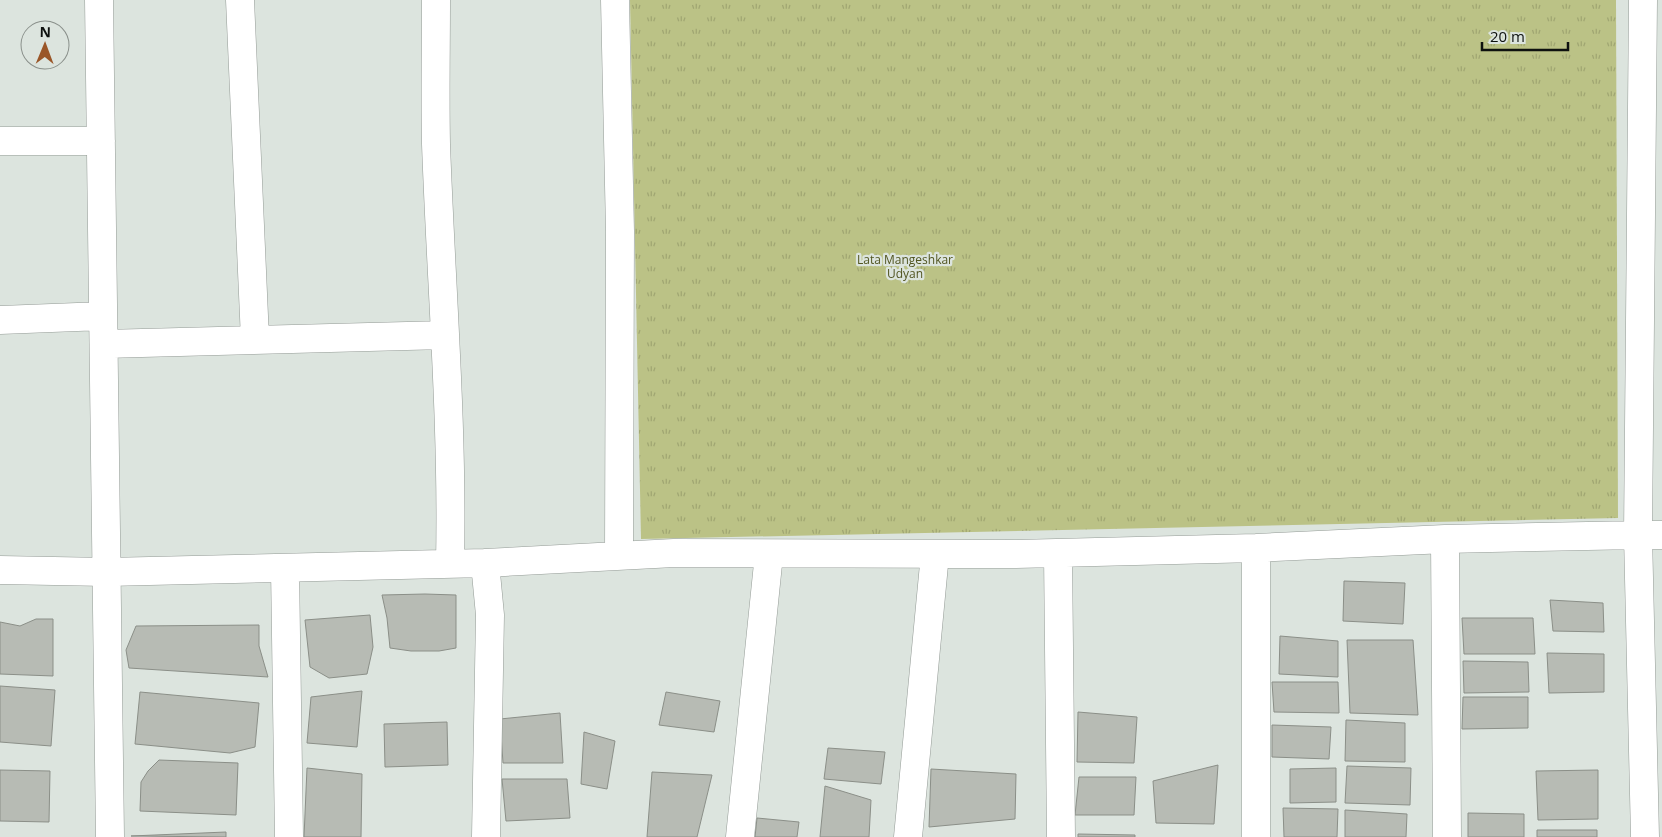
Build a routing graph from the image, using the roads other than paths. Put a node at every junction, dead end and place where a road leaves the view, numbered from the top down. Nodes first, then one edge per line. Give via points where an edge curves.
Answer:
1 (100, 0) edge
2 (240, 0) edge
3 (436, 0) edge
4 (616, 0) edge
5 (1643, 0) edge
6 (0, 141) edge
7 (101, 141) junction
8 (104, 316) junction
9 (0, 320) edge
10 (445, 335) junction
11 (255, 339) junction
12 (104, 344) junction
13 (1650, 535) edge
14 (1445, 539) junction
15 (1256, 548) junction
16 (1058, 553) junction
17 (770, 554) junction
18 (935, 554) junction
19 (619, 556) junction
20 (485, 563) junction
21 (450, 564) junction
22 (285, 568) junction
23 (0, 570) edge
24 (107, 572) junction
25 (110, 837) edge
26 (289, 837) edge
27 (486, 837) edge
28 (740, 837) edge
29 (908, 837) edge
30 (1061, 837) edge
31 (1256, 837) edge
32 (1447, 837) edge
33 (1645, 837) edge

1 - 7 street
2 - 11 street
3 - 10 street via 436,142
4 - 19 street via 620,231
5 - 13 street
6 - 7 street
7 - 8 street
8 - 9 street
8 - 12 street
10 - 11 street
10 - 21 street
11 - 12 street
12 - 24 street
13 - 14 street
13 - 33 street
14 - 15 street
14 - 32 street
15 - 16 street
15 - 31 street
16 - 18 street
16 - 30 street
17 - 18 street
17 - 19 street
17 - 28 street
18 - 29 street
19 - 20 street
20 - 21 street
20 - 27 street via 490,616
21 - 22 street
22 - 24 street
22 - 26 street
23 - 24 street
24 - 25 street

